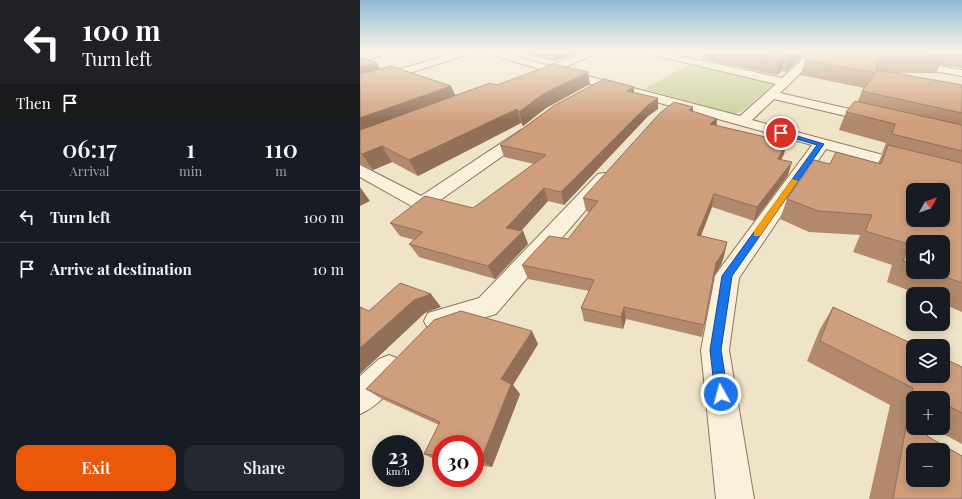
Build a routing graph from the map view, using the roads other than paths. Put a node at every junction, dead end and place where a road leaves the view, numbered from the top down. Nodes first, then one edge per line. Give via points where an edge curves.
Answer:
1 (396, 74) edge
2 (537, 74) edge
3 (574, 74) edge
4 (749, 74) edge
5 (793, 74) edge
6 (530, 77) edge
7 (785, 82) junction
8 (605, 83) junction
9 (360, 85) edge
10 (585, 94) edge
11 (771, 95) junction
12 (677, 103) junction
13 (654, 120) edge
14 (742, 122) junction
15 (886, 122) edge
16 (538, 124) edge
17 (821, 144) junction
18 (615, 165) edge
19 (360, 170) edge
20 (962, 181) edge
21 (424, 333) edge
22 (403, 354) edge
23 (360, 398) edge
24 (735, 499) edge

1 - 9 street
2 - 6 street
3 - 8 street
4 - 7 street
5 - 7 street
7 - 11 street
8 - 10 street
8 - 12 street
11 - 14 street
11 - 15 street
12 - 13 street
12 - 14 street
14 - 17 street
16 - 19 street via 422,204
17 - 20 street
17 - 24 street via 727,276 715,350
18 - 21 street via 487,306 435,322
22 - 23 street

